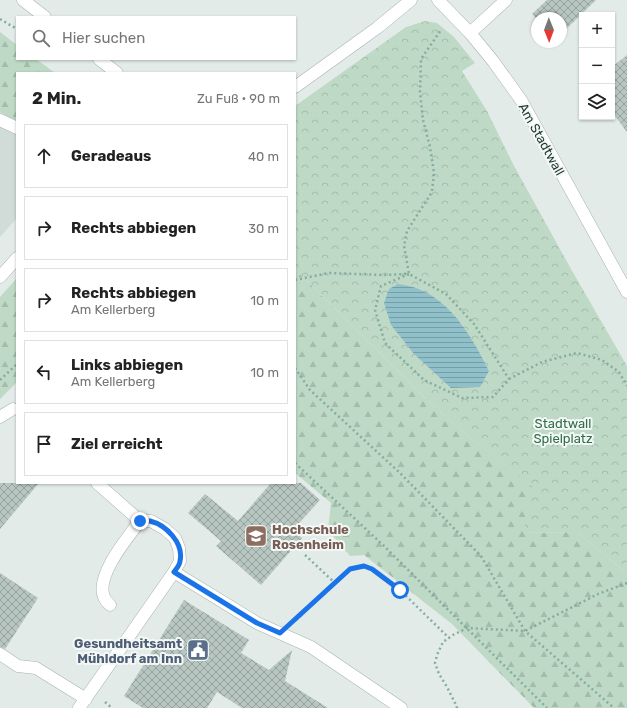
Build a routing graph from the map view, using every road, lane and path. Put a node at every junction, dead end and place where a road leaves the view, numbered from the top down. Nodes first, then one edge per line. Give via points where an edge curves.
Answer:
1 (23, 0) edge
2 (411, 0) edge
3 (438, 0) edge
4 (506, 0) edge
5 (44, 16) edge
6 (453, 16) junction
7 (0, 19) edge
8 (16, 28) edge
9 (470, 33) junction
10 (100, 60) edge
11 (116, 72) edge
12 (296, 86) edge
13 (0, 120) edge
14 (16, 128) edge
15 (16, 259) edge
16 (409, 274) junction
17 (0, 277) edge
18 (296, 280) edge
19 (627, 292) edge
20 (16, 365) edge
21 (296, 369) edge
22 (509, 379) junction
23 (0, 380) edge
24 (627, 386) edge
25 (12, 409) edge
26 (0, 417) edge
27 (296, 464) edge
28 (98, 484) edge
29 (140, 521) junction
30 (306, 555) dead end
31 (174, 572) junction
32 (627, 583) edge
33 (335, 584) junction
34 (110, 605) dead end
35 (468, 628) junction
36 (524, 631) junction
37 (280, 633) junction
38 (450, 638) junction
39 (0, 654) edge
40 (82, 704) edge
41 (402, 708) edge
42 (456, 708) edge
43 (547, 708) edge
44 (614, 708) edge

1 - 5 street
2 - 12 street
3 - 6 street, Am Stadtwall
4 - 9 street
6 - 9 street, Am Stadtwall
6 - 16 path via 422,59 420,92 434,173 432,192 407,231 404,246
7 - 8 path
9 - 19 street, Am Stadtwall via 521,100
10 - 11 street
13 - 14 street
15 - 17 street
16 - 18 path via 329,273
16 - 22 path via 446,294 474,324
16 - 22 path via 381,286 375,310 385,343 424,380 462,398 493,397
20 - 23 path
21 - 36 path via 310,390 400,473 481,556
22 - 24 path via 542,362 577,353 602,360 619,372
25 - 26 street
27 - 35 path
28 - 29 street
29 - 31 street via 151,521 175,538 180,561
29 - 34 street via 117,552 107,572 102,586 104,597
30 - 33 path
31 - 37 street via 257,623
31 - 40 street
32 - 36 path via 598,594
33 - 37 path
33 - 38 path via 350,569 364,566 372,569 400,590
35 - 36 path
35 - 38 path
35 - 43 path
36 - 44 path
37 - 41 street via 311,647
38 - 42 path via 443,642 435,663
39 - 40 street via 18,666 36,668

